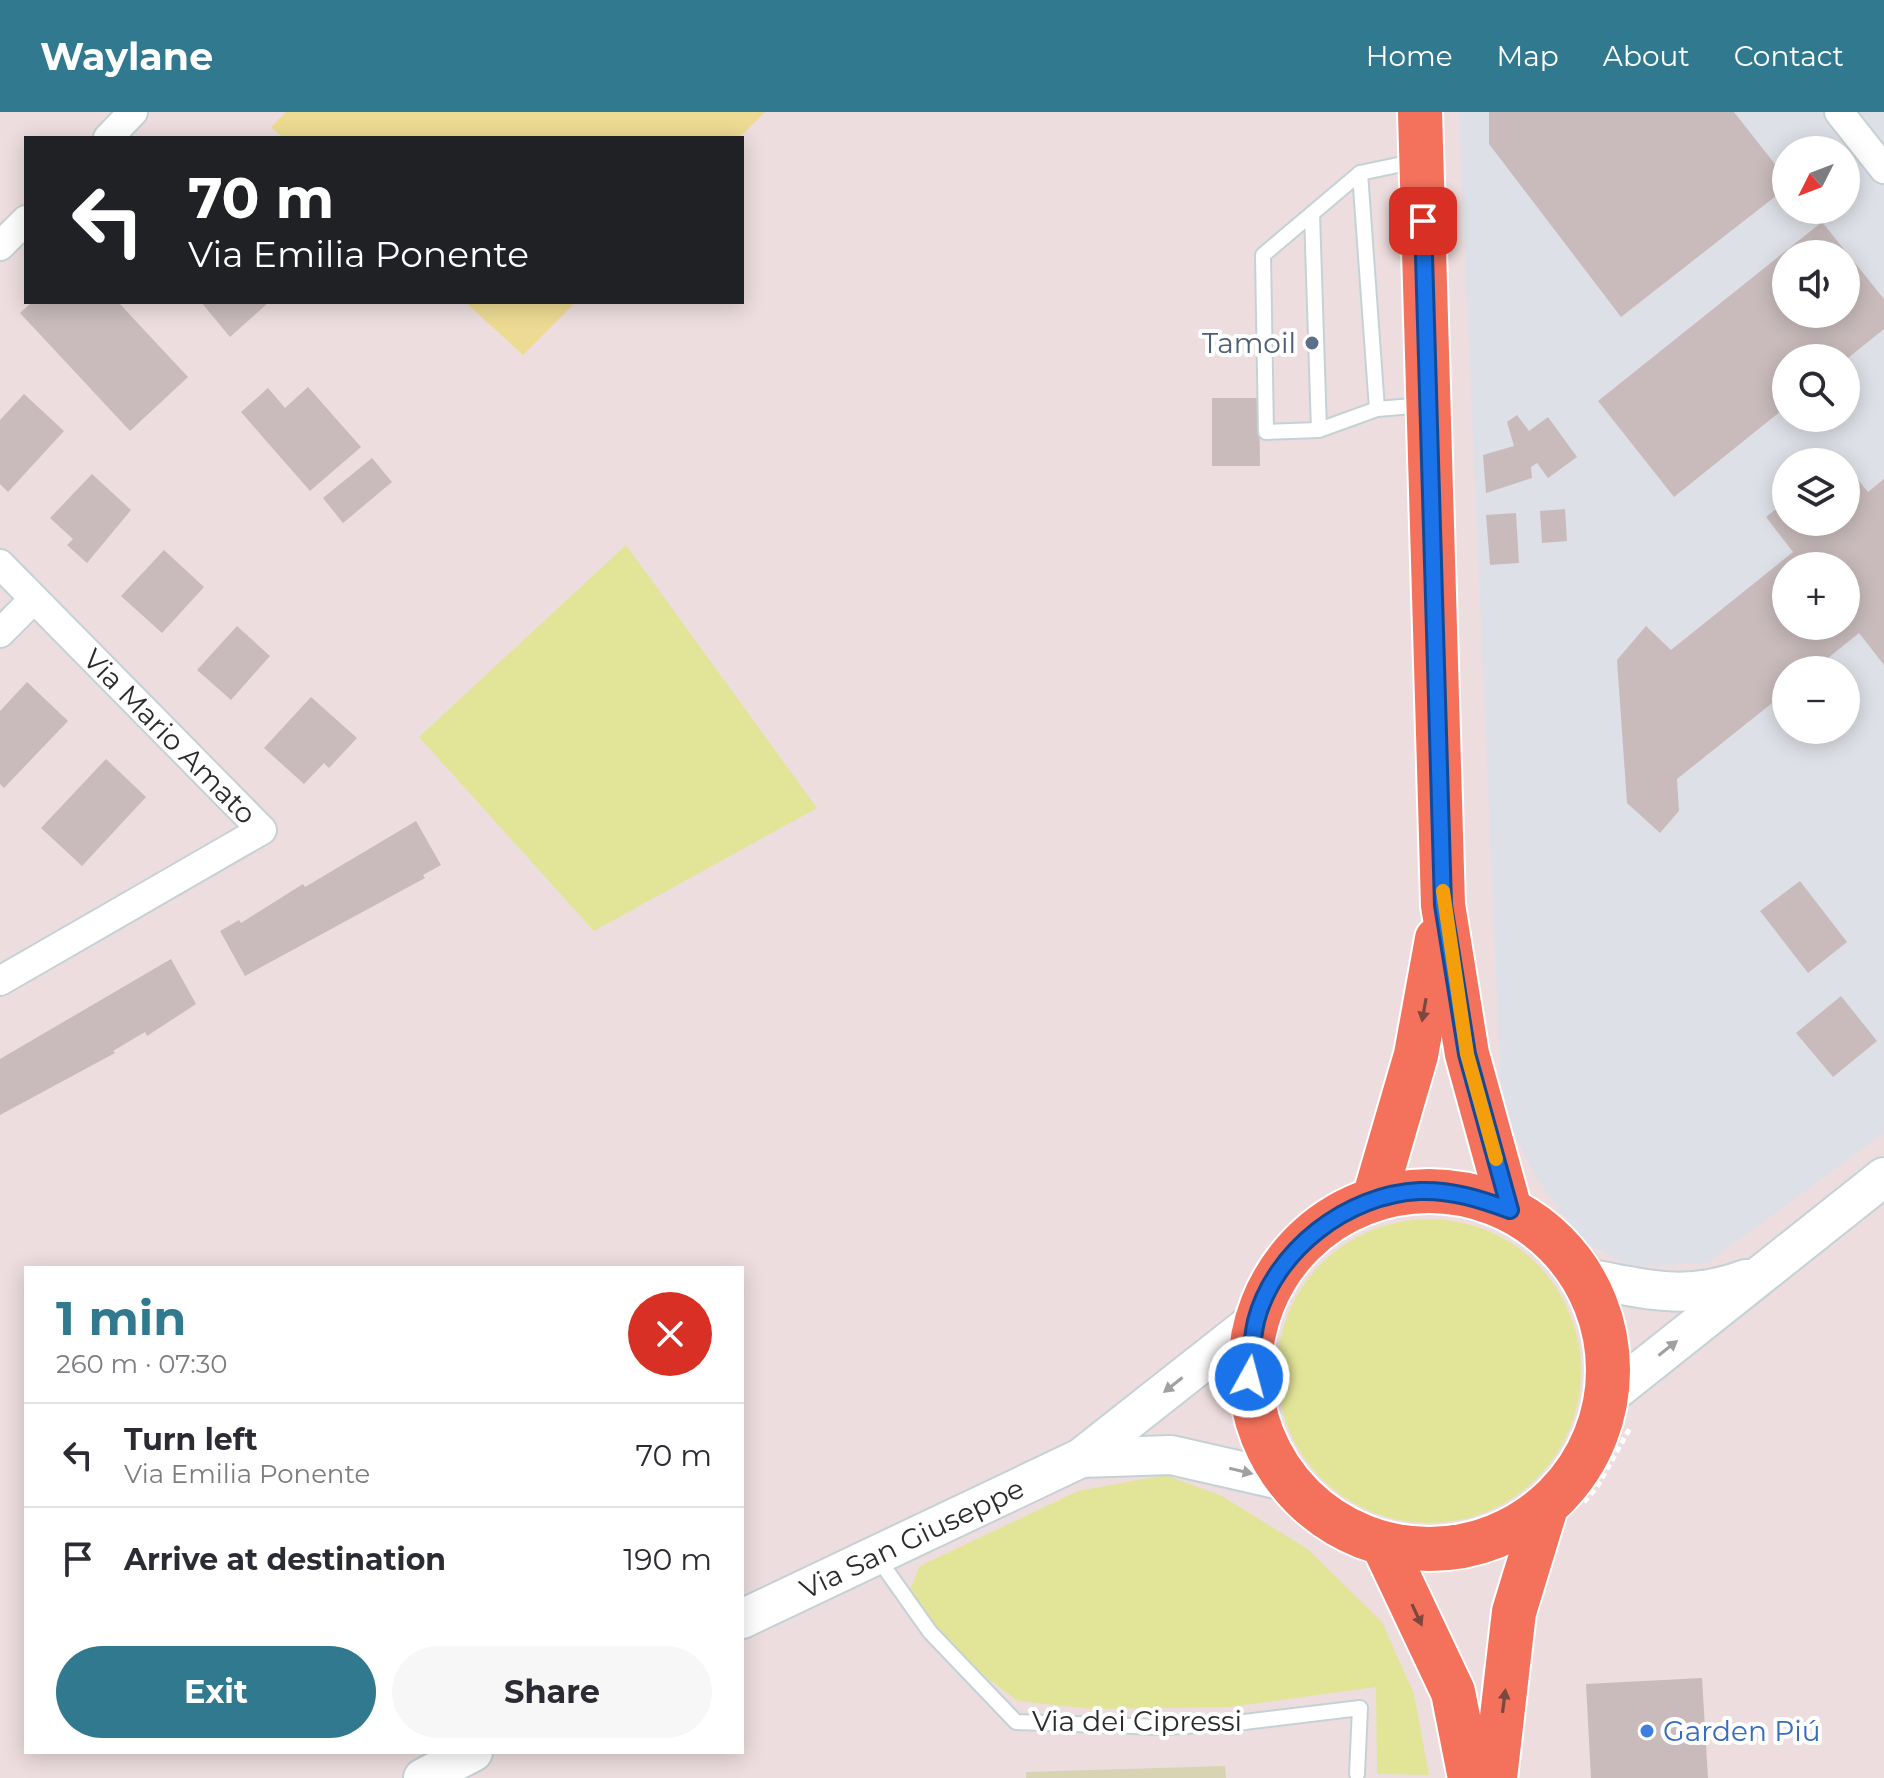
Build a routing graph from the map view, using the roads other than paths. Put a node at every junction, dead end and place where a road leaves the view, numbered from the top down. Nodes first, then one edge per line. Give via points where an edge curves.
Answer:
1 (133, 112) edge
2 (1420, 112) edge
3 (1839, 112) edge
4 (110, 136) edge
5 (1421, 160) junction
6 (1884, 169) edge
7 (1360, 173) junction
8 (1312, 214) junction
9 (24, 222) edge
10 (0, 246) edge
11 (1429, 405) junction
12 (1377, 409) junction
13 (1319, 430) junction
14 (0, 564) edge
15 (34, 599) junction
16 (0, 633) edge
17 (1443, 905) junction
18 (0, 981) edge
19 (1884, 1177) edge
20 (1374, 1199) junction
21 (1525, 1205) junction
22 (1581, 1264) junction
23 (1763, 1273) junction
24 (1256, 1320) junction
25 (1623, 1405) junction
26 (1081, 1458) junction
27 (1289, 1482) junction
28 (1562, 1508) junction
29 (1383, 1544) junction
30 (877, 1556) junction
31 (744, 1618) edge
32 (469, 1754) edge
33 (1357, 1774) dead end
34 (423, 1778) edge
35 (1470, 1778) edge
36 (1495, 1778) edge

1 - 4 street
2 - 5 main road
3 - 6 street
5 - 7 lane
5 - 11 main road
7 - 8 lane
7 - 12 lane
8 - 13 lane
8 - 13 lane via 1263,255 1266,432
9 - 10 street
11 - 12 lane
11 - 17 main road
12 - 13 lane
14 - 15 street, Via Mario Amato
15 - 16 street
15 - 18 street, Via Mario Amato via 262,830
17 -> 20 main road via 1416,1055
17 - 21 main road via 1467,1054
19 - 23 main road
20 - 21 main road via 1419,1191
20 - 24 main road via 1322,1226 1301,1247 1281,1268
21 - 22 main road
22 - 23 main road via 1671,1294 1713,1292
22 - 25 main road
25 -> 23 main road
24 -> 26 main road, Via San Giuseppe
24 - 27 main road via 1249,1377 1260,1433
25 - 28 main road via 1596,1438
26 -> 27 main road, Via San Giuseppe via 1171,1455
26 - 30 main road, Via San Giuseppe
27 - 29 main road via 1331,1521
28 - 29 main road via 1497,1538 1441,1550
36 -> 28 main road via 1514,1612
29 -> 35 main road via 1453,1692
30 - 31 main road, Via San Giuseppe
30 - 33 lane, Via dei Cipressi via 930,1632 1016,1722 1161,1727 1360,1708
32 - 34 main road

